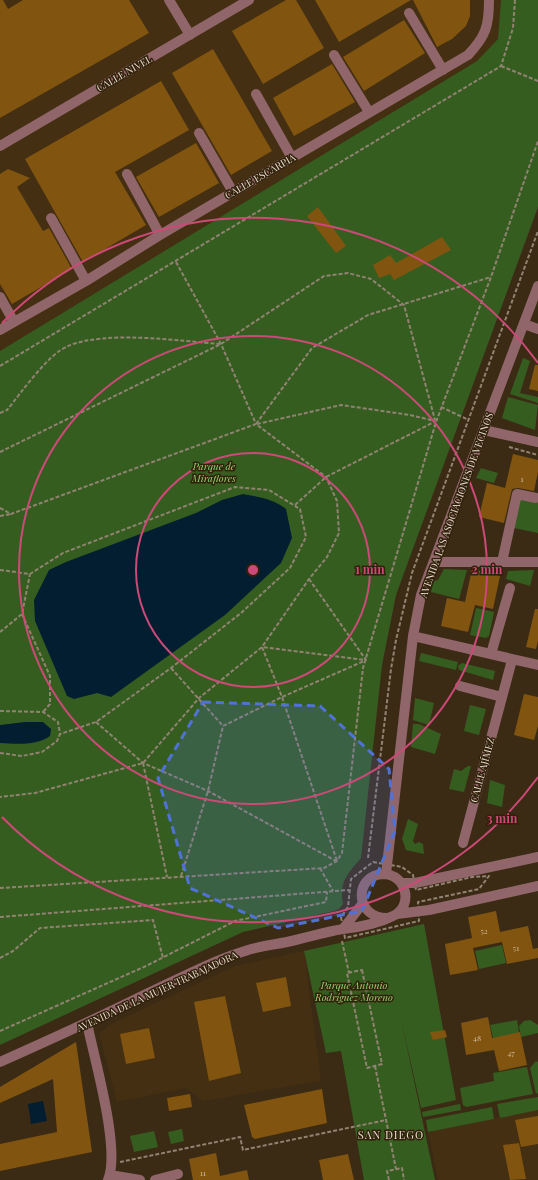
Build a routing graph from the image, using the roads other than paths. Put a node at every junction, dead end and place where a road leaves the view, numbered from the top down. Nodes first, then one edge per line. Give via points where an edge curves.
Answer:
1 (170, 0) edge
2 (249, 0) edge
3 (489, 0) edge
4 (409, 13) dead end
5 (190, 34) junction
6 (334, 54) dead end
7 (443, 70) junction
8 (256, 94) dead end
9 (369, 112) junction
10 (199, 133) dead end
11 (0, 146) edge
12 (292, 158) junction
13 (127, 174) dead end
14 (233, 192) junction
15 (51, 218) dead end
16 (160, 235) junction
17 (86, 281) junction
18 (538, 286) edge
19 (0, 297) edge
20 (14, 322) junction
21 (524, 324) junction
22 (538, 329) edge
23 (0, 330) edge
24 (484, 430) junction
25 (538, 442) edge
26 (537, 495) edge
27 (434, 562) junction
28 (502, 562) junction
29 (538, 562) edge
30 (510, 588) dead end
31 (413, 636) junction
32 (491, 654) junction
33 (512, 660) junction
34 (538, 665) edge
35 (460, 686) dead end
36 (502, 697) junction
37 (463, 843) dead end
38 (538, 857) edge
39 (386, 874) junction
40 (402, 883) junction
41 (538, 886) edge
42 (363, 903) junction
43 (392, 916) junction
44 (343, 930) junction
45 (87, 1023) junction
46 (0, 1062) edge
47 (178, 1174) dead end
48 (109, 1177) edge
49 (140, 1180) edge
50 (155, 1180) edge

1 - 5 street
2 - 5 street, CALLE NIVEL
3 - 7 street, CALLE ESCARPIA via 489,19 483,37 468,55
4 - 7 street
5 - 11 street, CALLE NIVEL
6 - 9 street
7 - 9 street, CALLE ESCARPIA
8 - 12 street
9 - 12 street, CALLE ESCARPIA
10 - 14 street
12 - 14 street, CALLE ESCARPIA
13 - 16 street
14 - 16 street, CALLE ESCARPIA
15 - 17 street
16 - 17 street, CALLE ESCARPIA
17 - 20 street, CALLE ESCARPIA
18 - 21 street, AVENIDA LAS ASOCIACIONES DE VECINOS
19 - 20 street
20 - 23 street, CALLE ESCARPIA
21 - 22 street
21 - 24 street, AVENIDA LAS ASOCIACIONES DE VECINOS
24 - 25 street
24 - 27 street, AVENIDA LAS ASOCIACIONES DE VECINOS
26 - 28 street via 517,494
27 - 28 street
27 - 31 street, AVENIDA LAS ASOCIACIONES DE VECINOS via 421,595
28 - 29 street
30 - 32 street
31 - 32 street
31 - 39 street, AVENIDA LAS ASOCIACIONES DE VECINOS
32 - 33 street
33 - 34 street
33 - 36 street, CALLE AJÍMEZ
35 - 36 street
36 - 37 street, CALLE AJÍMEZ
38 - 40 street via 415,884
39 - 40 street
39 - 42 street via 376,875 368,880 362,893
40 - 43 street via 406,900 402,908
41 - 43 street, AVENIDA DE LA MUJER TRABAJADORA
42 - 43 street via 372,915
42 - 44 street
43 - 44 street, AVENIDA DE LA MUJER TRABAJADORA via 363,927
44 - 45 street, AVENIDA DE LA MUJER TRABAJADORA via 246,950
45 - 46 street, AVENIDA DE LA MUJER TRABAJADORA
45 - 48 street via 111,1135
47 - 50 street
48 - 49 street

